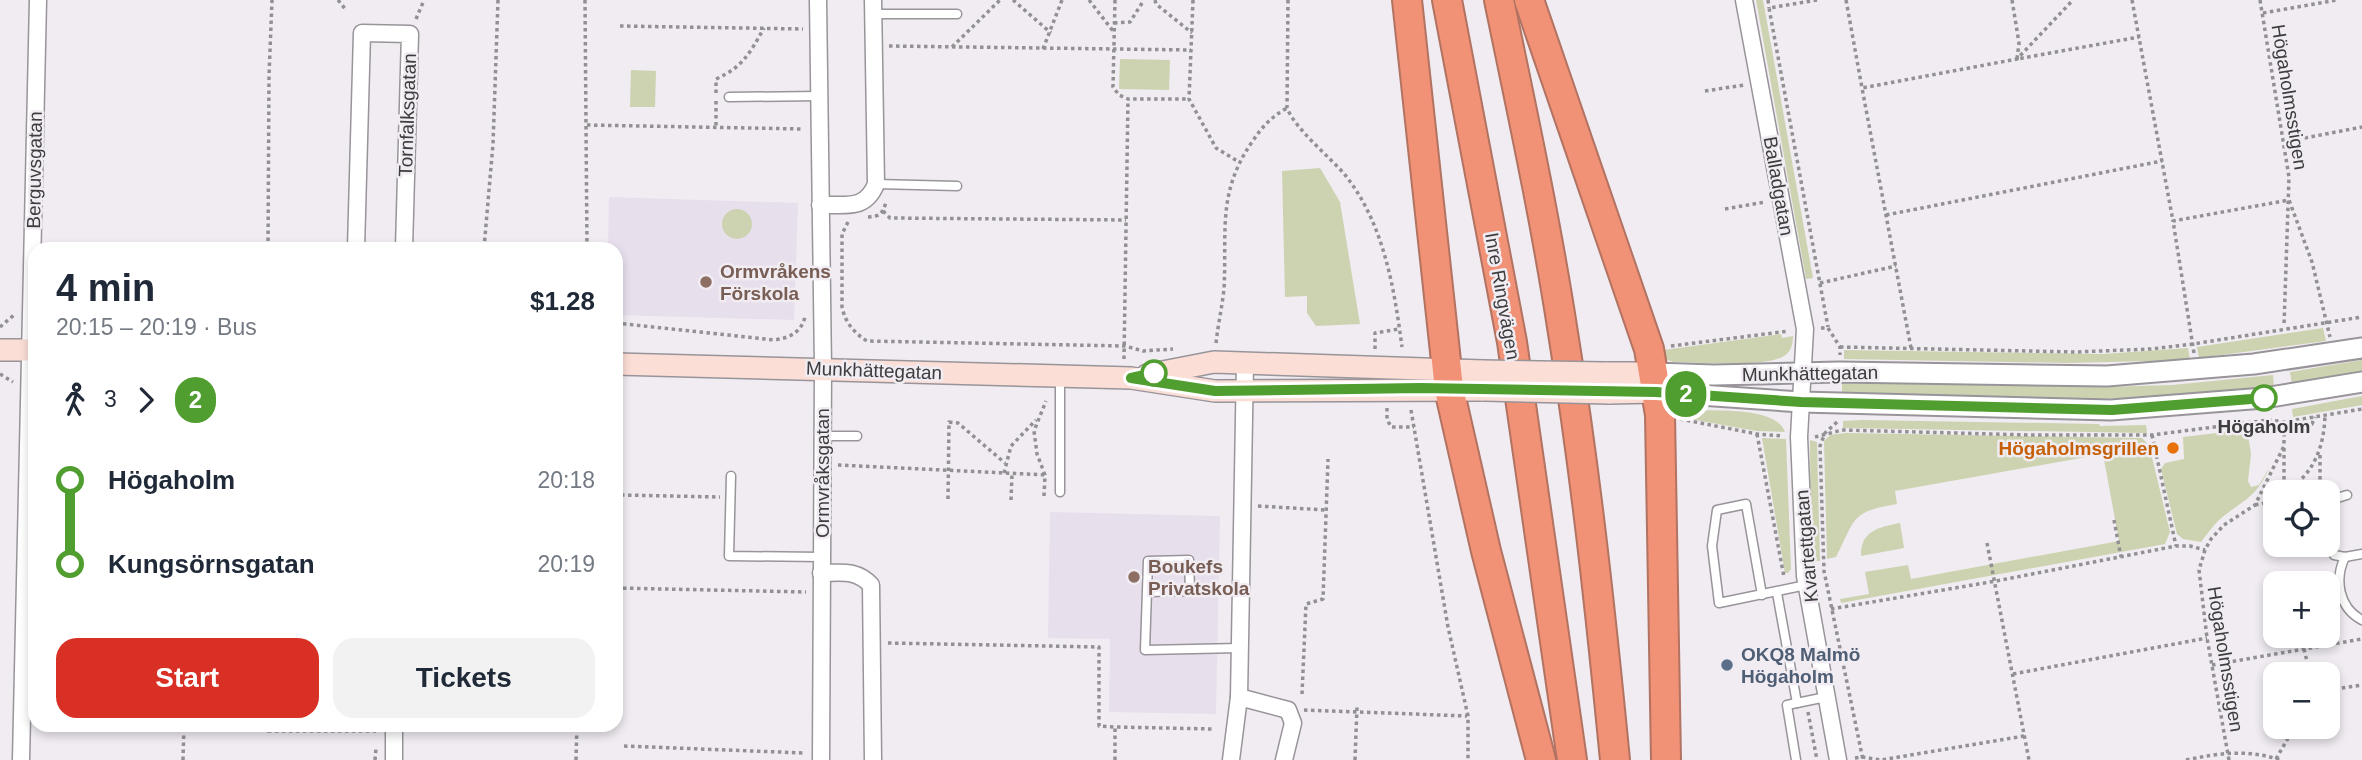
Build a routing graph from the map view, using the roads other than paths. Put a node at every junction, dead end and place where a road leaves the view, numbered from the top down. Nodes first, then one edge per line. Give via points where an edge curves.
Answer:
1 (38, 0) edge
2 (818, 0) edge
3 (1407, 0) edge
4 (1447, 0) edge
5 (1499, 0) edge
6 (1529, 0) edge
7 (1744, 0) edge
8 (878, 9) edge
9 (957, 14) dead end
10 (819, 96) junction
11 (729, 97) dead end
12 (957, 187) dead end
13 (878, 188) junction
14 (820, 205) junction
15 (35, 242) edge
16 (356, 242) edge
17 (404, 242) edge
18 (2362, 348) edge
19 (0, 350) edge
20 (28, 350) edge
21 (1245, 363) junction
22 (623, 364) edge
23 (823, 369) junction
24 (1802, 372) junction
25 (1060, 376) junction
26 (1128, 378) junction
27 (1448, 379) junction
28 (2362, 382) edge
29 (1244, 390) junction
30 (1656, 393) junction
31 (1801, 402) junction
32 (822, 436) junction
33 (857, 436) dead end
34 (731, 476) dead end
35 (1060, 492) dead end
36 (2347, 495) dead end
37 (2340, 497) edge
38 (28, 521) edge
39 (2362, 554) edge
40 (2340, 556) edge
41 (2345, 557) junction
42 (822, 565) junction
43 (1806, 585) junction
44 (1147, 592) junction
45 (1777, 593) junction
46 (1762, 596) junction
47 (2362, 620) edge
48 (1240, 648) junction
49 (1239, 697) junction
50 (1826, 697) junction
51 (1797, 702) junction
52 (394, 732) edge
53 (820, 757) edge
54 (21, 760) edge
55 (394, 760) edge
56 (873, 760) edge
57 (1231, 760) edge
58 (1284, 760) edge
59 (1541, 760) edge
60 (1572, 760) edge
61 (1615, 760) edge
62 (1666, 760) edge
63 (1796, 760) edge
64 (1838, 760) edge

1 - 15 street, Berguvsgatan
2 - 10 street, Ormvråksgatan
3 - 27 highway
4 - 60 highway, Inre Ringvägen via 1512,342
5 - 61 highway via 1563,334 1588,505
6 - 30 highway via 1649,349
7 - 24 street, Balladgatan via 1805,329
8 - 9 lane
8 - 13 street
10 - 11 lane
10 - 14 street, Ormvråksgatan
12 - 13 lane
13 - 14 street via 862,203
14 - 23 street, Ormvråksgatan
16 - 17 street, Tornfalksgatan via 362,33 410,34
18 - 24 street, Munkhättegatan via 2107,376
19 - 20 main road
21 - 26 main road, Munkhättegatan via 1214,362
21 - 27 main road, Munkhättegatan
21 - 29 street
22 - 23 main road, Munkhättegatan
23 - 25 main road, Munkhättegatan
23 - 32 street, Ormvråksgatan
24 - 30 street, Munkhättegatan via 1714,374
24 - 31 street, Kvartettgatan
25 - 26 main road, Munkhättegatan
25 - 35 lane
26 - 29 main road, Munkhättegatan via 1215,391
27 - 29 main road, Munkhättegatan
27 - 30 main road, Munkhättegatan, bridge via 1607,383
27 - 59 highway via 1486,551
28 - 31 street, Munkhättegatan via 2264,398 2112,410
29 - 48 street
30 - 31 street, Munkhättegatan
30 - 62 highway
31 - 43 street, Kvartettgatan
32 - 33 lane
32 - 42 street, Ormvråksgatan
34 - 42 lane via 729,556
36 - 37 lane
38 - 54 street, Berguvsgatan
39 - 41 lane
40 - 41 lane
41 - 47 lane via 2338,570 2341,593 2346,608
42 - 53 street, Ormvråksgatan
42 - 56 street via 863,576 871,585
43 - 45 lane
43 - 50 street, Kvartettgatan
44 - 44 lane via 1148,561 1189,560 1190,591
44 - 48 lane via 1145,650
45 - 46 lane
45 - 51 lane
46 - 46 lane via 1718,603 1712,546 1717,510 1746,504
48 - 49 street
49 - 57 street
49 - 58 street via 1288,710 1293,723
50 - 51 lane
50 - 64 street, Kvartettgatan
51 - 63 lane via 1787,705
52 - 55 street

